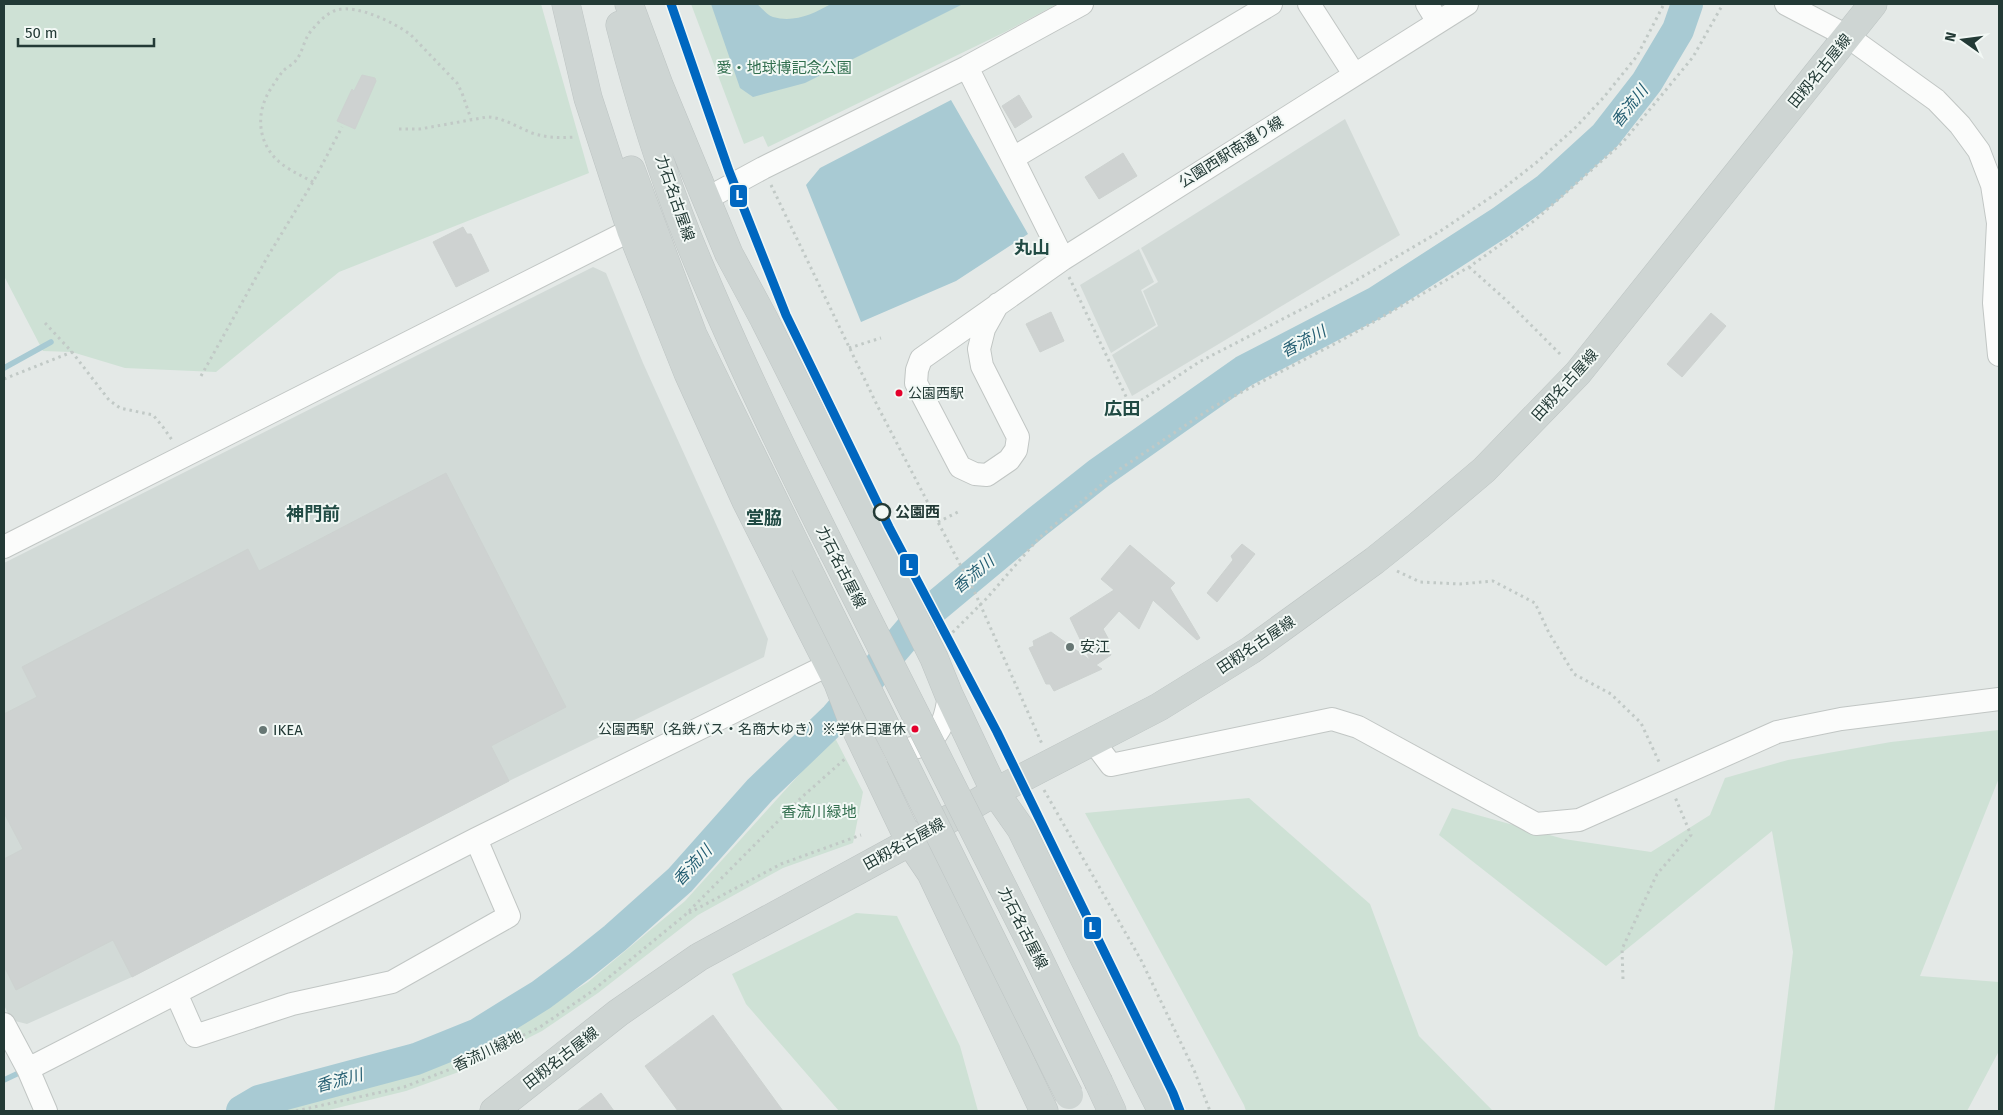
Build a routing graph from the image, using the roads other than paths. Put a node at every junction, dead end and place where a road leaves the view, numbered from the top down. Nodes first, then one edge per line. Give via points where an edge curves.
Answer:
1 (566, 4) edge
2 (581, 4) edge
3 (614, 4) edge
4 (629, 4) edge
5 (1082, 4) edge
6 (1271, 4) edge
7 (1309, 4) edge
8 (1467, 4) edge
9 (1786, 4) edge
10 (1873, 4) edge
11 (1433, 13) edge
12 (1847, 36) junction
13 (967, 67) junction
14 (1354, 74) junction
15 (1013, 158) junction
16 (706, 199) junction
17 (631, 230) junction
18 (1065, 267) junction
19 (998, 304) junction
20 (938, 348) junction
21 (1999, 355) edge
22 (982, 366) junction
23 (4, 547) edge
24 (833, 674) junction
25 (949, 695) junction
26 (1999, 699) edge
27 (856, 740) junction
28 (1093, 741) junction
29 (995, 792) junction
30 (476, 839) junction
31 (910, 842) junction
32 (176, 993) junction
33 (4, 1024) edge
34 (28, 1069) junction
35 (1073, 1103) edge
36 (46, 1111) edge
37 (494, 1111) edge
38 (1044, 1111) edge
39 (1112, 1111) edge
40 (1162, 1111) edge

1 - 17 main road via 588,98
2 - 35 main road, 力石名古屋線, bridge via 629,164 693,335
3 - 39 main road, 力石名古屋線, bridge via 687,236 733,346
4 - 16 main road
5 - 13 street
6 - 15 street
7 - 14 street
8 - 11 street, 公園西駅南通り線
9 - 12 street
10 - 12 main road, 田籾名古屋線
11 - 14 street, 公園西駅南通り線
12 - 21 street via 1936,100 1979,151 1992,185 1998,223 1994,303
12 - 28 main road, 田籾名古屋線 via 1578,373 1484,470 1374,561 1251,650 1159,707
13 - 15 street
13 - 16 street
14 - 18 street, 公園西駅南通り線
15 - 18 street
16 - 25 main road via 730,254 931,653
17 - 23 street
17 - 24 main road via 688,373 734,476
18 - 19 street, 公園西駅南通り線
19 - 20 street, 公園西駅南通り線
19 - 22 street via 984,330 979,349
20 - 22 street via 957,348 970,353
20 - 22 street, 公園西駅南通り線 via 921,359 916,370 916,383 960,467 987,475 1009,460 1016,450 1018,437
24 - 27 main road
24 - 30 street
25 - 27 street via 946,717 938,733 923,746 902,751 881,750
25 - 29 main road
26 - 28 street via 1841,718 1777,732 1579,820 1536,824 1358,727 1332,719 1112,764
27 - 31 main road
28 - 29 main road, 田籾名古屋線
29 - 31 main road, 田籾名古屋線
29 - 40 main road via 1021,829
30 - 32 street
30 - 32 street via 510,916 392,982 292,1004 195,1036
31 - 37 main road, 田籾名古屋線 via 699,957 618,1013
31 - 38 main road via 931,873
32 - 34 street
33 - 34 street
34 - 36 street

